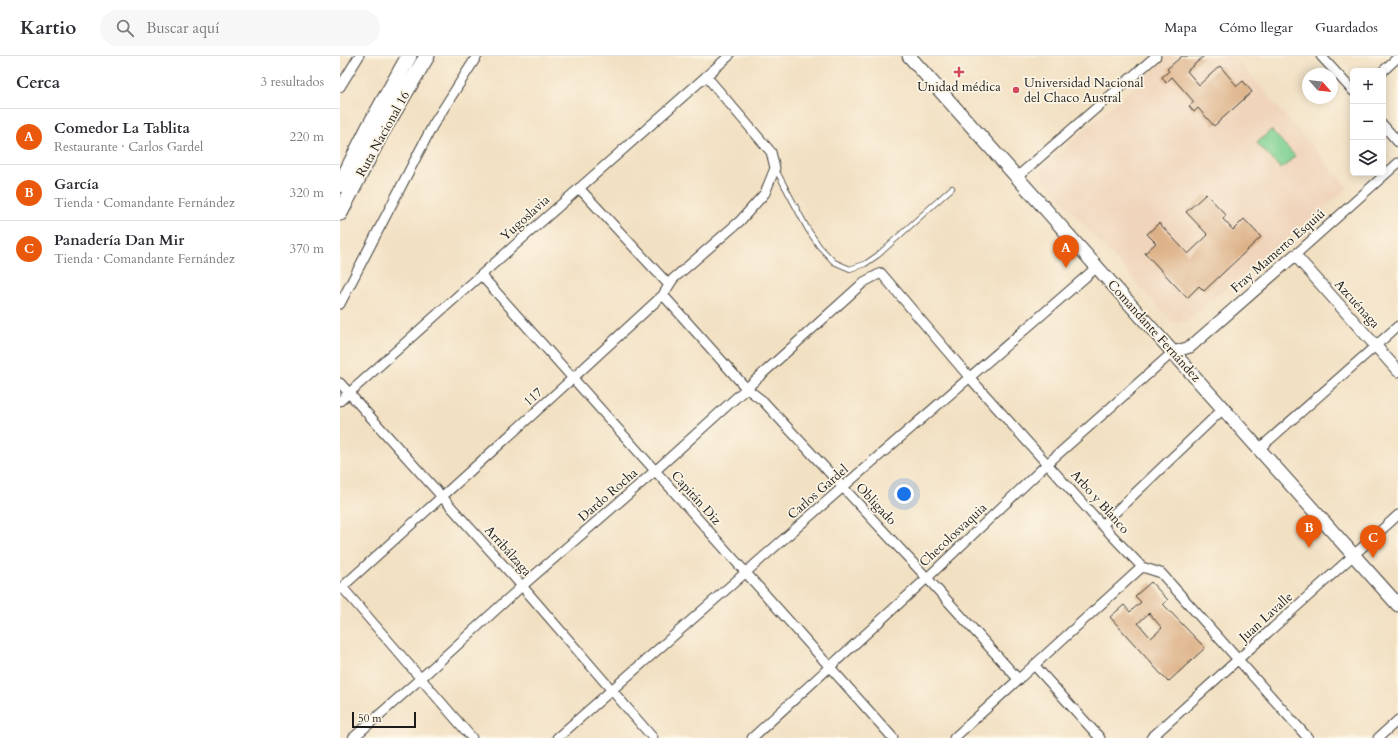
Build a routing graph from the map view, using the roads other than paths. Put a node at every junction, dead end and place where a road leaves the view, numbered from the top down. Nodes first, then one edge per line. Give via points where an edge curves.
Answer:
1 (359, 56) edge
2 (409, 56) edge
3 (427, 56) edge
4 (477, 56) edge
5 (729, 56) edge
6 (909, 56) edge
7 (1156, 56) edge
8 (1321, 56) edge
9 (1398, 57) edge
10 (1386, 68) edge
11 (706, 76) junction
12 (340, 87) edge
13 (1350, 88) edge
14 (1386, 128) edge
15 (1398, 142) edge
16 (1398, 163) edge
17 (775, 168) junction
18 (1016, 177) junction
19 (340, 185) edge
20 (579, 188) junction
21 (952, 188) dead end
22 (340, 214) edge
23 (1295, 255) junction
24 (1097, 267) junction
25 (881, 273) joint
26 (481, 275) junction
27 (669, 285) junction
28 (663, 295) junction
29 (340, 304) edge
30 (1398, 326) edge
31 (1376, 346) junction
32 (1173, 352) junction
33 (1398, 371) edge
34 (573, 378) junction
35 (970, 378) junction
36 (340, 383) edge
37 (746, 388) junction
38 (349, 392) junction
39 (340, 401) edge
40 (1223, 409) junction
41 (1260, 449) junction
42 (1047, 464) junction
43 (655, 471) junction
44 (843, 487) junction
45 (442, 496) junction
46 (1398, 515) edge
47 (1102, 525) junction
48 (1354, 555) junction
49 (1142, 567) junction
50 (746, 573) junction
51 (927, 578) junction
52 (522, 586) junction
53 (341, 588) edge
54 (1398, 605) edge
55 (1238, 660) junction
56 (1035, 666) junction
57 (830, 668) junction
58 (420, 679) junction
59 (1019, 680) junction
60 (612, 690) junction
61 (1398, 720) edge
62 (353, 738) edge
63 (472, 738) edge
64 (557, 738) edge
65 (653, 738) edge
66 (752, 738) edge
67 (893, 738) edge
68 (954, 738) edge
69 (1100, 738) edge
70 (1152, 738) edge
71 (1308, 738) edge
72 (1378, 738) edge

1 - 12 street
2 - 19 highway, Ruta Nacional 16
3 - 22 highway, Ruta Nacional 16 via 380,135
4 - 29 street via 433,125
5 - 11 street, Yugoslavia
6 - 18 main road, Comandante Fernández
7 - 18 street
8 - 13 street
9 - 10 street
11 - 17 street via 772,152
11 - 20 street, Yugoslavia
14 - 15 street
16 - 23 street, Fray Mamerto Esquiú
17 - 21 lane via 819,246 834,262 850,269 865,264 878,255
17 - 27 street, 117 via 765,193 740,221
18 - 24 main road, Comandante Fernández
20 - 26 street, Yugoslavia
20 - 27 street
23 - 31 street, Azcuénaga
23 - 32 street, Fray Mamerto Esquiú via 1190,347
24 - 32 main road, Comandante Fernández
24 - 35 street, Carlos Gardel
25 - 35 street, Arbo y Blanco
25 - 37 street, Dardo Rocha via 864,282
26 - 34 street, Capitán Diz
26 - 38 street, Yugoslavia
27 - 28 street, 117
28 - 34 street, 117
28 - 37 street, Obligado
30 - 31 street
31 - 33 street, Azcuénaga
31 - 41 street
32 - 40 main road, Comandante Fernández
32 - 42 street, Checolosvaquia
34 - 43 street, Capitán Diz
34 - 45 street, 117
35 - 42 street, Arbo y Blanco
35 - 44 street, Carlos Gardel
36 - 38 street, Arribálzaga
37 - 43 street, Dardo Rocha
37 - 44 street, Obligado via 762,401
38 - 39 street, Yugoslavia
38 - 45 street, Arribálzaga
40 - 41 main road, Comandante Fernández
40 - 47 street
41 - 48 main road, Comandante Fernández
42 - 47 street, Arbo y Blanco
42 - 51 street, Checolosvaquia
43 - 50 street, Capitán Diz
43 - 52 street, Dardo Rocha
44 - 50 street, Carlos Gardel
44 - 51 street, Obligado
45 - 52 street, Arribálzaga
45 - 53 street, 117
46 - 48 street, Juan Lavalle
47 - 49 street, Arbo y Blanco
48 - 54 main road, Comandante Fernández
48 - 55 street, Juan Lavalle
49 - 55 street, Arbo y Blanco via 1161,574
49 - 56 street
50 - 57 street, Capitán Diz
50 - 60 street, Carlos Gardel
51 - 57 street, Checolosvaquia
51 - 59 street, Obligado
52 - 58 street, Dardo Rocha
52 - 60 street, Arribálzaga
53 - 58 street
55 - 70 street, Juan Lavalle
55 - 71 street, Arbo y Blanco
56 - 59 street
56 - 69 street
57 - 66 street, Checolosvaquia
57 - 67 street, Capitán Diz
58 - 62 street, Dardo Rocha
58 - 63 street
59 - 68 street
60 - 64 street, Carlos Gardel
60 - 65 street, Arribálzaga
61 - 72 street

